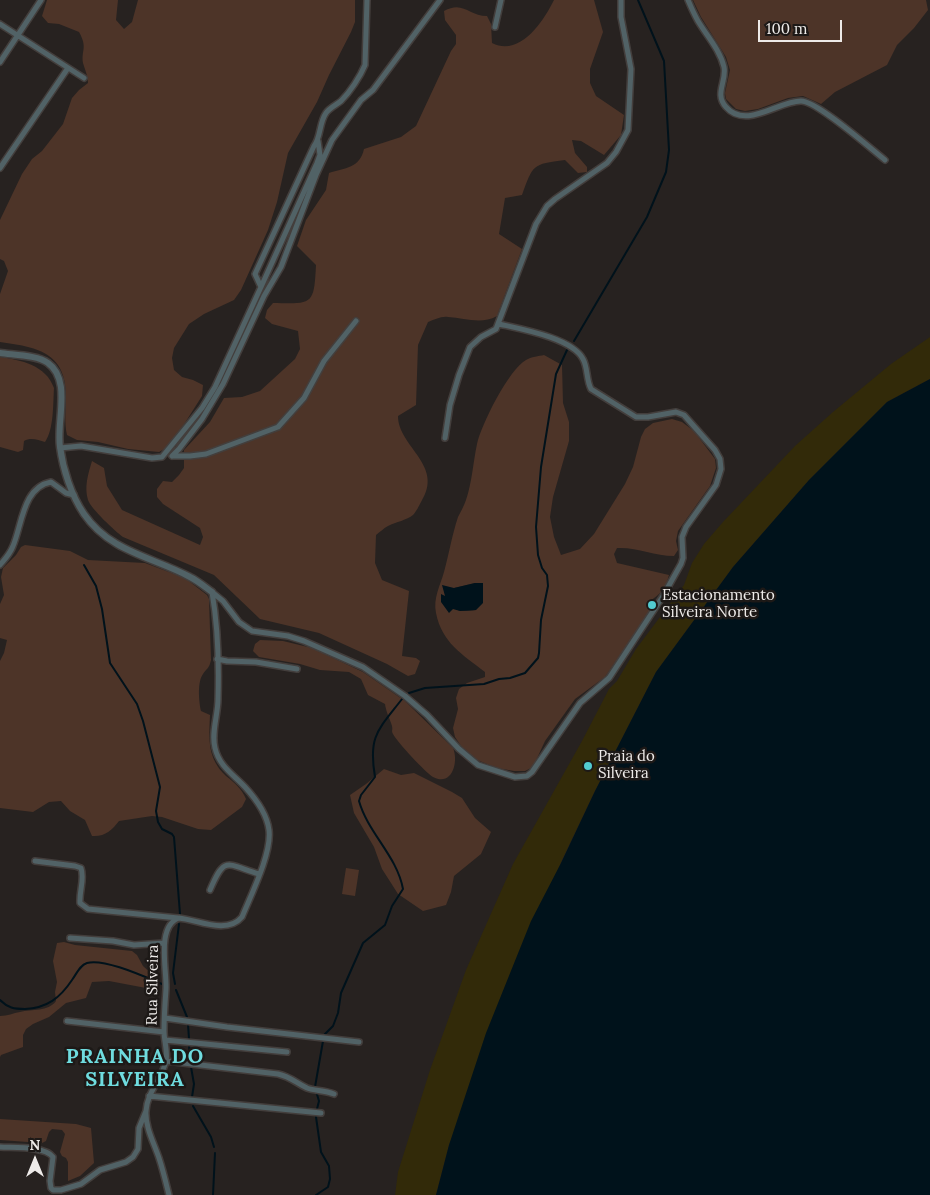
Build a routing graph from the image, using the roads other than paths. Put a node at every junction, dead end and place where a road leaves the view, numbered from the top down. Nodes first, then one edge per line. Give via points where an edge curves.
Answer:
1 (41, 0) edge
2 (367, 0) edge
3 (440, 0) edge
4 (501, 0) edge
5 (621, 0) edge
6 (688, 0) edge
7 (0, 24) edge
8 (495, 27) dead end
9 (18, 36) junction
10 (0, 62) edge
11 (68, 68) junction
12 (84, 78) dead end
13 (318, 141) junction
14 (885, 160) dead end
15 (0, 168) edge
16 (260, 287) junction
17 (356, 321) dead end
18 (499, 324) junction
19 (0, 353) edge
20 (445, 438) dead end
21 (60, 448) junction
22 (172, 456) junction
23 (162, 457) junction
24 (74, 495) junction
25 (0, 565) edge
26 (212, 592) junction
27 (217, 659) junction
28 (297, 669) dead end
29 (35, 861) dead end
30 (259, 874) junction
31 (210, 890) dead end
32 (179, 918) junction
33 (70, 938) dead end
34 (164, 943) junction
35 (165, 1018) junction
36 (67, 1021) dead end
37 (164, 1032) junction
38 (165, 1040) junction
39 (359, 1042) dead end
40 (287, 1052) dead end
41 (166, 1061) junction
42 (334, 1094) dead end
43 (149, 1096) junction
44 (146, 1111) junction
45 (321, 1113) dead end
46 (0, 1147) edge
47 (169, 1195) edge

1 - 9 street
2 - 13 street via 365,65 342,100 327,111
3 - 22 street via 332,140 281,267 223,384 196,427
4 - 8 street
5 - 18 street via 621,17 632,69 628,130 606,163 543,212
6 - 14 street via 722,59 724,70 720,92 726,108 745,116 803,101 818,108
7 - 9 street
9 - 10 street
9 - 11 street
11 - 12 street
11 - 15 street
13 - 16 street via 320,154 317,163
13 - 16 street via 255,274
16 - 23 street via 215,387
17 - 22 street via 324,361 304,398 278,427 206,454
18 - 20 street via 470,347 450,405
18 - 26 street via 570,346 583,360 591,389 630,415 641,418 676,412 684,415 715,450 721,462 716,485 684,531 681,564 663,596 609,678 580,703 532,772 515,777 478,764 458,749 405,696 363,667 304,641 252,631 239,622
19 - 21 street via 38,359 52,367 60,382 62,400
21 - 23 street via 81,446
21 - 24 street
22 - 23 street
24 - 25 street via 51,482 38,488 26,504 12,549
24 - 26 street via 85,516 107,538 138,556 191,578
26 - 27 street via 216,612
27 - 28 street
27 - 30 street via 215,748 220,762 260,806 267,821 268,847
29 - 32 street via 81,868 80,903 88,909
30 - 31 street via 222,866
30 - 32 street via 238,923 219,926
32 - 34 street, Rua Silveira via 168,927
33 - 34 street via 134,944
34 - 35 street, Rua Silveira
35 - 37 street, Rua Silveira
35 - 39 street
36 - 37 street
37 - 38 street, Rua Silveira
38 - 40 street
38 - 41 street, Rua Silveira
41 - 42 street via 278,1074 306,1088
41 - 43 street, Rua Silveira
43 - 44 street, Rua Silveira
43 - 45 street
44 - 46 street via 139,1128 136,1154 68,1188 51,1188 54,1157 50,1153
44 - 47 street, Rua Silveira

